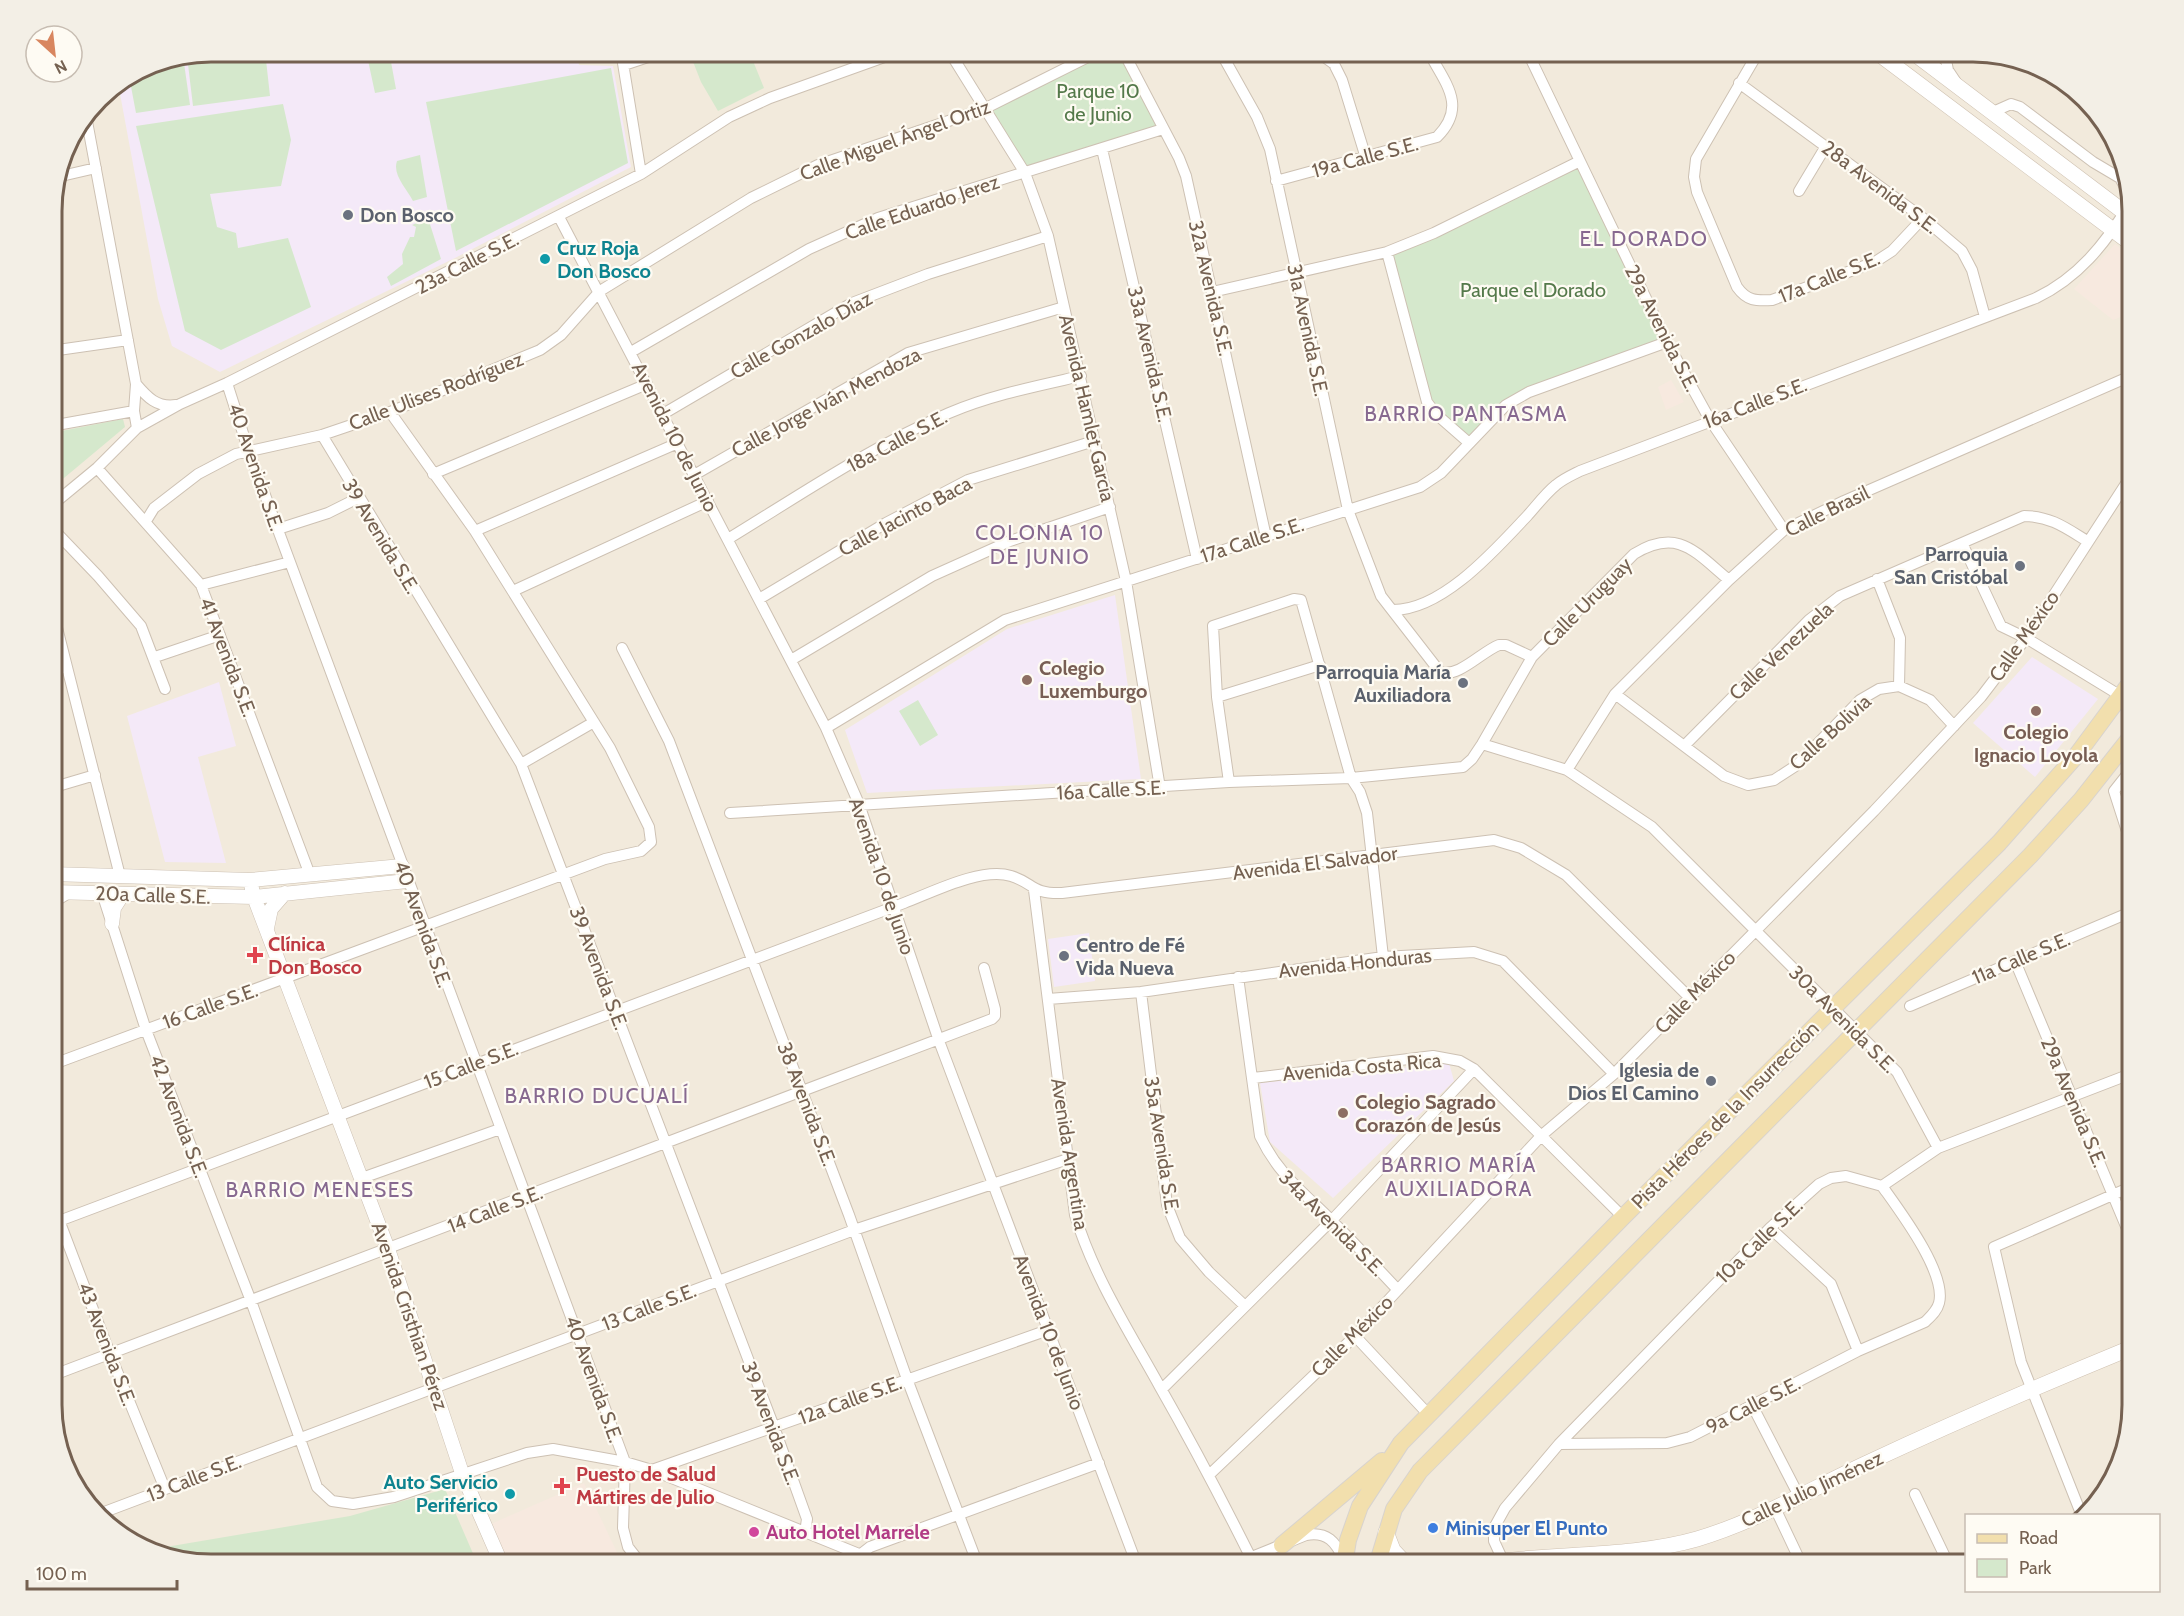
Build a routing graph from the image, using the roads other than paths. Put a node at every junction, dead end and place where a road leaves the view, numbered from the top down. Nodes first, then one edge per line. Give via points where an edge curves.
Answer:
1 (623, 62) edge
2 (633, 62) edge
3 (870, 62) edge
4 (956, 62) edge
5 (1078, 62) edge
6 (1129, 62) edge
7 (1227, 62) edge
8 (1331, 62) edge
9 (1434, 62) edge
10 (1532, 62) edge
11 (1753, 62) edge
12 (1890, 62) edge
13 (1925, 62) edge
14 (1946, 62) edge
15 (624, 65) junction
16 (1739, 83) junction
17 (1957, 85) junction
18 (984, 109) junction
19 (1994, 112) junction
20 (88, 126) edge
21 (1163, 129) junction
22 (1826, 146) junction
23 (1102, 149) junction
24 (1366, 158) junction
25 (1578, 162) junction
26 (96, 168) junction
27 (1025, 173) junction
28 (641, 174) junction
29 (66, 175) edge
30 (2118, 177) edge
31 (1276, 181) junction
32 (1799, 191) dead end
33 (2122, 211) edge
34 (559, 217) junction
35 (1923, 218) junction
36 (2122, 221) edge
37 (2112, 229) junction
38 (1048, 236) junction
39 (2122, 237) edge
40 (1387, 252) junction
41 (1296, 273) junction
42 (600, 291) junction
43 (1212, 291) junction
44 (1064, 307) junction
45 (1986, 317) junction
46 (128, 340) junction
47 (1667, 342) junction
48 (62, 349) edge
49 (631, 352) junction
50 (1081, 376) junction
51 (2122, 380) edge
52 (227, 383) junction
53 (136, 384) junction
54 (647, 384) junction
55 (180, 404) junction
56 (134, 411) junction
57 (390, 412) junction
58 (663, 414) junction
59 (1710, 420) junction
60 (62, 424) edge
61 (137, 428) junction
62 (322, 435) junction
63 (1094, 441) junction
64 (1468, 442) junction
65 (678, 443) junction
66 (249, 452) junction
67 (98, 468) junction
68 (433, 474) junction
69 (694, 475) junction
70 (2122, 489) edge
71 (62, 497) edge
72 (358, 498) junction
73 (708, 501) junction
74 (1110, 507) junction
75 (1348, 510) junction
76 (146, 521) junction
77 (278, 528) junction
78 (1784, 530) junction
79 (475, 531) junction
80 (1266, 537) junction
81 (62, 538) edge
82 (728, 539) junction
83 (2087, 541) junction
84 (1962, 543) junction
85 (1197, 559) junction
86 (290, 562) junction
87 (1877, 579) junction
88 (1729, 580) junction
89 (1126, 581) junction
90 (201, 585) junction
91 (513, 591) junction
92 (759, 599) junction
93 (1393, 610) junction
94 (220, 635) junction
95 (2026, 638) junction
96 (62, 647) edge
97 (622, 648) dead end
98 (155, 657) junction
99 (1532, 657) junction
100 (791, 660) junction
101 (1320, 664) junction
102 (67, 667) junction
103 (62, 668) edge
104 (1899, 686) junction
105 (165, 689) dead end
106 (1615, 694) junction
107 (2121, 696) joint
108 (1217, 697) junction
109 (594, 722) junction
110 (1954, 726) junction
111 (826, 728) junction
112 (1482, 744) junction
113 (1685, 745) junction
114 (2122, 749) edge
115 (521, 764) junction
116 (1567, 770) junction
117 (95, 775) junction
118 (1351, 778) junction
119 (2122, 781) edge
120 (1229, 782) junction
121 (62, 785) edge
122 (1160, 788) junction
123 (859, 804) junction
124 (729, 813) dead end
125 (2122, 816) edge
126 (1371, 855) junction
127 (402, 866) junction
128 (62, 874) edge
129 (310, 875) junction
130 (120, 876) junction
131 (562, 876) junction
132 (250, 880) junction
133 (407, 881) junction
134 (1034, 890) junction
135 (62, 892) edge
136 (69, 892) junction
137 (102, 893) junction
138 (285, 893) junction
139 (123, 894) junction
140 (62, 897) edge
141 (254, 897) junction
142 (892, 907) junction
143 (2122, 916) edge
144 (111, 924) junction
145 (425, 926) junction
146 (267, 928) junction
147 (1754, 930) junction
148 (1383, 957) junction
149 (2015, 961) junction
150 (752, 962) junction
151 (984, 968) dead end
152 (1238, 977) junction
153 (287, 978) junction
154 (1141, 992) junction
155 (1690, 998) junction
156 (1048, 999) junction
157 (1910, 1006) dead end
158 (1833, 1007) junction
159 (615, 1011) junction
160 (146, 1030) junction
161 (1857, 1030) junction
162 (939, 1041) junction
163 (62, 1061) edge
164 (475, 1064) junction
165 (1474, 1069) junction
166 (1614, 1074) junction
167 (2122, 1077) edge
168 (1253, 1078) junction
169 (802, 1093) junction
170 (2071, 1094) junction
171 (338, 1115) junction
172 (500, 1129) junction
173 (1542, 1135) junction
174 (665, 1144) junction
175 (1938, 1148) junction
176 (1068, 1159) junction
177 (199, 1170) junction
178 (362, 1178) junction
179 (994, 1185) junction
180 (1882, 1186) junction
181 (2122, 1190) edge
182 (2112, 1194) junction
183 (525, 1197) junction
184 (1623, 1217) junction
185 (2122, 1218) edge
186 (62, 1219) edge
187 (1332, 1221) junction
188 (1770, 1228) junction
189 (854, 1230) junction
190 (62, 1239) edge
191 (388, 1249) junction
192 (716, 1281) junction
193 (1398, 1290) junction
194 (251, 1301) junction
195 (1245, 1306) junction
196 (1048, 1330) junction
197 (578, 1334) junction
198 (1355, 1336) junction
199 (1858, 1351) junction
200 (2122, 1352) edge
201 (110, 1354) junction
202 (62, 1372) edge
203 (907, 1379) junction
204 (435, 1388) junction
205 (1161, 1389) junction
206 (2031, 1389) junction
207 (1752, 1405) junction
208 (1428, 1414) junction
209 (774, 1427) junction
210 (298, 1439) junction
211 (1559, 1444) junction
212 (1395, 1451) junction
213 (625, 1462) junction
214 (1099, 1463) junction
215 (652, 1470) junction
216 (462, 1473) junction
217 (1209, 1475) junction
218 (165, 1489) junction
219 (1915, 1494) dead end
220 (1799, 1496) junction
221 (1775, 1508) junction
222 (2080, 1510) edge
223 (106, 1511) edge
224 (960, 1513) junction
225 (1386, 1532) junction
226 (806, 1533) junction
227 (1282, 1545) junction
228 (1646, 1548) junction
229 (497, 1554) edge
230 (633, 1554) edge
231 (861, 1554) joint
232 (974, 1554) edge
233 (1133, 1554) edge
234 (1249, 1554) edge
235 (1261, 1554) edge
236 (1340, 1554) edge
237 (1346, 1554) edge
238 (1380, 1554) edge
239 (1397, 1554) edge
240 (1500, 1554) edge
241 (1585, 1554) edge
242 (1648, 1554) edge
243 (1797, 1554) edge
244 (1944, 1554) edge

1 - 15 street
2 - 15 street
3 - 28 street, 23a Calle S.E. via 729,117
4 - 18 street, Avenida Hamlet García
5 - 18 street, Calle Miguel Ángel Ortiz
6 - 21 street, 32a Avenida S.E.
7 - 31 street, 31a Avenida S.E. via 1257,117
8 - 24 street via 1342,80
9 - 24 street, 19a Calle S.E. via 1451,93 1454,112 1449,125 1437,138
10 - 25 street, 29a Avenida S.E.
11 - 16 street
12 - 37 main road
13 - 17 main road
14 - 17 street
15 - 28 street
16 - 22 street, 28a Avenida S.E.
16 - 35 street, 17a Calle S.E. via 1696,159 1694,177 1744,297 1772,300 1875,262 1892,251
17 - 19 main road
18 - 27 street, Avenida Hamlet García
18 - 42 street, Calle Miguel Ángel Ortiz via 818,165 751,198
19 - 30 street via 2011,104 2020,107
19 - 33 main road
20 - 26 street
21 - 23 street, Calle Eduardo Jerez
21 - 43 street, 32a Avenida S.E. via 1186,176
22 - 32 street
22 - 35 street, 28a Avenida S.E.
23 - 27 street, Calle Eduardo Jerez
23 - 85 street, 33a Avenida S.E.
24 - 31 street, 19a Calle S.E.
25 - 40 street
25 - 47 street, 29a Avenida S.E.
26 - 29 street
26 - 46 street
27 - 38 street, Avenida Hamlet García
27 - 49 street, Calle Eduardo Jerez via 878,218 819,244
28 - 34 street, 23a Calle S.E.
31 - 41 street, 31a Avenida S.E.
34 - 42 street, Avenida 10 de Junio
34 - 52 street, 23a Calle S.E.
35 - 45 street, 28a Avenida S.E. via 1962,251
36 - 37 street, 16a Calle S.E.
37 - 39 main road
37 - 45 street, 16a Calle S.E. via 2078,273 2059,287
38 - 44 street, Avenida Hamlet García
38 - 58 street, Calle Gonzalo Díaz via 852,303
40 - 41 street
40 - 64 street via 1427,402
41 - 43 street
41 - 75 street, 31a Avenida S.E.
42 - 49 street, Avenida 10 de Junio
42 - 57 street, Calle Ulises Rodríguez via 561,335 540,350
43 - 80 street, 32a Avenida S.E.
44 - 50 street, Avenida Hamlet García
44 - 69 street, Calle Jorge Iván Mendoza via 908,353
45 - 59 street, 16a Calle S.E.
46 - 48 street
46 - 53 street
47 - 59 street, 29a Avenida S.E.
47 - 64 street, 17a Calle S.E. via 1529,392 1506,405
49 - 54 street, Avenida 10 de Junio
50 - 63 street, Avenida Hamlet García
50 - 82 street, 18a Calle S.E. via 1002,395 951,412 899,436
51 - 78 street, Calle Brasil
52 - 55 street, 23a Calle S.E.
52 - 66 street, 40 Avenida S.E.
53 - 55 street via 158,404
53 - 56 street
54 - 58 street, Avenida 10 de Junio
54 - 68 street
55 - 61 street, 23a Calle S.E.
56 - 60 street
56 - 61 street
57 - 62 street, Calle Ulises Rodríguez
57 - 68 street
58 - 65 street, Avenida 10 de Junio
59 - 78 street, 29a Avenida S.E.
59 - 93 street, 16a Calle S.E. via 1580,471 1555,485 1488,558 1424,604
61 - 67 street, 23a Calle S.E.
62 - 66 street, Calle Ulises Rodríguez
62 - 72 street, 39 Avenida S.E.
63 - 74 street, Avenida Hamlet García
63 - 92 street, Calle Jacinto Baca via 968,480 886,523
64 - 75 street, 17a Calle S.E. via 1441,474 1420,487
65 - 69 street, Avenida 10 de Junio
65 - 79 street
66 - 76 street, Calle Ulises Rodríguez via 236,454 198,474 154,508
66 - 77 street, 40 Avenida S.E.
67 - 71 street, 23a Calle S.E.
67 - 76 street, 41 Avenida S.E.
68 - 79 street
69 - 73 street, Avenida 10 de Junio
70 - 83 street, Calle México
72 - 77 street via 328,513
72 - 115 street, 39 Avenida S.E.
73 - 82 street, Avenida 10 de Junio
73 - 91 street
74 - 89 street, Avenida Hamlet García
74 - 100 street via 1010,540 932,576
75 - 80 street, 17a Calle S.E.
75 - 93 street, 31a Avenida S.E. via 1373,579
76 - 90 street, 41 Avenida S.E.
77 - 86 street, 40 Avenida S.E.
78 - 88 street, Calle Brasil
79 - 91 street
80 - 85 street, 17a Calle S.E.
81 - 98 street via 141,626
82 - 92 street, Avenida 10 de Junio
83 - 84 street, Calle Venezuela via 2054,520 2024,516
83 - 95 street, Calle México
84 - 87 street, Calle Venezuela
84 - 95 street via 2001,626
85 - 89 street, 17a Calle S.E.
86 - 90 street
86 - 127 street, 40 Avenida S.E.
87 - 104 street via 1900,638
87 - 113 street, Calle Venezuela via 1840,597 1809,620
88 - 99 street, Calle Uruguay via 1689,546 1671,540 1650,544 1634,554
88 - 106 street, Calle Brasil
89 - 111 street, 17a Calle S.E. via 1005,620
89 - 122 street, Avenida Hamlet García
90 - 94 street, 41 Avenida S.E.
91 - 109 street
92 - 100 street, Avenida 10 de Junio
93 - 99 street, 31a Avenida S.E. via 1440,672 1447,675 1498,645
94 - 98 street
94 - 129 street, 41 Avenida S.E.
95 - 107 street
95 - 110 street, Calle México via 1982,697
96 - 102 street
97 - 150 street, 38 Avenida S.E. via 669,741
98 - 105 street
99 - 112 street, Calle Uruguay
100 - 111 street, Avenida 10 de Junio
101 - 108 street
101 - 108 street via 1301,600 1294,599 1213,626
101 - 118 street
102 - 103 street
102 - 117 street
104 - 110 street via 1930,700
104 - 113 street, Calle Bolivia via 1879,689 1860,700 1797,765 1774,780 1748,785 1724,776
106 - 113 street, Calle Bolivia
106 - 116 street, Calle Brasil
107 - 158 main road, Pista Héroes de la Insurrección via 2076,756 2006,835
108 - 120 street
109 - 115 street
109 - 131 street, 16 Calle S.E. via 649,827 651,842 641,851 604,859
110 - 147 street, Calle México
111 - 123 street, Avenida 10 de Junio
112 - 116 street, 30a Avenida S.E.
112 - 118 street, 16a Calle S.E. via 1463,767
114 - 161 main road, Pista Héroes de la Insurrección via 2030,856
115 - 131 street, 39 Avenida S.E.
116 - 147 street, 30a Avenida S.E. via 1652,827
117 - 121 street
117 - 130 street
118 - 120 street, 16a Calle S.E.
118 - 126 street via 1366,813
119 - 125 street via 2114,791
120 - 122 street, 16a Calle S.E.
122 - 123 street, 16a Calle S.E.
123 - 124 street, 16a Calle S.E.
123 - 142 street, Avenida 10 de Junio
126 - 134 street, Avenida El Salvador via 1062,893
126 - 148 street
126 - 155 street, Avenida El Salvador via 1494,840 1521,848 1566,875
127 - 129 street, 20a Calle S.E.
127 - 133 street, 40 Avenida S.E.
128 - 130 street, 20a Calle S.E.
129 - 132 street, 20a Calle S.E.
130 - 132 street, 20a Calle S.E.
131 - 145 street, 16 Calle S.E.
131 - 159 street, 39 Avenida S.E.
132 - 141 street
133 - 138 street, 20a Calle S.E.
133 - 145 street, 40 Avenida S.E.
134 - 142 street, Avenida El Salvador via 1013,876 998,873 975,877
134 - 156 street, Avenida Argentina
135 - 136 street, 20a Calle S.E.
136 - 137 street, 20a Calle S.E.
136 - 140 street
137 - 139 street, 20a Calle S.E.
137 - 144 street, 42 Avenida S.E.
138 - 141 street, 20a Calle S.E.
138 - 146 street via 271,909
139 - 141 street, 20a Calle S.E.
139 - 144 street via 114,908
141 - 146 street, Avenida Cristhian Pérez
142 - 150 street, 15 Calle S.E.
142 - 162 street, Avenida 10 de Junio
143 - 149 street, 11a Calle S.E.
144 - 160 street, 42 Avenida S.E.
145 - 153 street, 16 Calle S.E.
145 - 164 street, 40 Avenida S.E.
146 - 153 street, Avenida Cristhian Pérez
147 - 155 street, Calle México
147 - 158 street, 30a Avenida S.E.
148 - 152 street, Avenida Honduras
148 - 166 street, Avenida Honduras via 1474,952 1503,961
149 - 157 street, 11a Calle S.E.
149 - 170 street, 29a Avenida S.E.
150 - 159 street, 15 Calle S.E.
150 - 169 street, 38 Avenida S.E.
151 - 162 street, 14 Calle S.E. via 995,1016
152 - 154 street, Avenida Honduras
152 - 168 street, 34a Avenida S.E.
153 - 160 street, 16 Calle S.E.
153 - 171 street, Avenida Cristhian Pérez
154 - 156 street, Avenida Honduras
154 - 195 street, 35a Avenida S.E. via 1167,1205 1180,1238
155 - 166 street, Calle México
156 - 176 street, Avenida Argentina
158 - 161 street, 30a Avenida S.E.
158 - 184 main road, Pista Héroes de la Insurrección
159 - 164 street, 15 Calle S.E.
159 - 174 street, 39 Avenida S.E.
160 - 163 street, 16 Calle S.E.
160 - 177 street, 42 Avenida S.E.
161 - 175 street, 30a Avenida S.E. via 1897,1072
161 - 225 main road, Pista Héroes de la Insurrección via 1452,1436 1402,1494
162 - 169 street, 14 Calle S.E.
162 - 179 street, Avenida 10 de Junio
164 - 171 street, 15 Calle S.E.
164 - 172 street, 40 Avenida S.E.
165 - 168 street, Avenida Costa Rica via 1460,1061 1433,1056
165 - 173 street, Avenida Costa Rica
165 - 187 street
166 - 173 street, Calle México
167 - 170 street
168 - 187 street, 34a Avenida S.E. via 1260,1136 1270,1158
169 - 174 street, 14 Calle S.E.
169 - 189 street, 38 Avenida S.E.
170 - 175 street
170 - 182 street, 29a Avenida S.E.
171 - 177 street, 15 Calle S.E.
171 - 178 street, Avenida Cristhian Pérez
172 - 178 street
172 - 183 street, 40 Avenida S.E.
173 - 184 street, Avenida Costa Rica
173 - 193 street, Calle México
174 - 183 street, 14 Calle S.E.
174 - 192 street, 39 Avenida S.E.
175 - 180 street
176 - 179 street, 13 Calle S.E.
176 - 205 street, Avenida Argentina via 1075,1215 1084,1244
177 - 186 street, 15 Calle S.E.
177 - 194 street, 42 Avenida S.E.
178 - 191 street, Avenida Cristhian Pérez
179 - 189 street, 13 Calle S.E.
179 - 196 street, Avenida 10 de Junio
180 - 188 street, 10a Calle S.E. via 1846,1176 1831,1178
180 - 199 street, 9a Calle S.E. via 1922,1241 1940,1292 1939,1304 1925,1322
181 - 182 street
182 - 185 street, 29a Avenida S.E.
182 - 206 street via 1994,1247
183 - 191 street, 14 Calle S.E.
183 - 197 street, 40 Avenida S.E.
184 - 208 main road, Pista Héroes de la Insurrección
187 - 193 street, 34a Avenida S.E.
187 - 195 street
188 - 199 street via 1832,1284
188 - 211 street, 10a Calle S.E.
189 - 192 street, 13 Calle S.E.
189 - 203 street, 38 Avenida S.E.
190 - 201 street, 43 Avenida S.E.
191 - 194 street, 14 Calle S.E.
191 - 204 street, Avenida Cristhian Pérez
192 - 197 street, 13 Calle S.E.
192 - 209 street, 39 Avenida S.E.
193 - 198 street, Calle México
194 - 201 street, 14 Calle S.E.
194 - 210 street, 42 Avenida S.E.
195 - 205 street
196 - 203 street, 12a Calle S.E.
196 - 214 street, Avenida 10 de Junio
197 - 204 street, 13 Calle S.E.
197 - 213 street, 40 Avenida S.E.
198 - 208 street
198 - 217 street, Calle México
199 - 207 street, 9a Calle S.E.
200 - 206 main road, Calle Julio Jiménez
201 - 202 street, 14 Calle S.E.
201 - 218 street, 43 Avenida S.E.
203 - 209 street, 12a Calle S.E.
203 - 224 street, 38 Avenida S.E.
204 - 210 street, 13 Calle S.E.
204 - 216 street, Avenida Cristhian Pérez
205 - 217 street, Avenida Argentina
206 - 220 main road, Calle Julio Jiménez
206 - 222 street
207 - 211 street, 9a Calle S.E. via 1690,1437 1667,1443
207 - 220 street
208 - 212 main road, Pista Héroes de la Insurrección
209 - 215 street, 12a Calle S.E.
209 - 226 street, 39 Avenida S.E. via 807,1519
210 - 216 street, 42 Avenida S.E. via 317,1487 332,1501 353,1504 393,1497
210 - 218 street, 13 Calle S.E.
211 - 240 street, 10a Calle S.E. via 1505,1508 1494,1528
212 - 227 main road
212 - 237 main road, Pista Héroes de la Insurrección via 1360,1506
213 - 215 street, 42 Avenida S.E.
213 - 216 street, 42 Avenida S.E. via 554,1449
213 - 230 street via 623,1528
214 - 224 street
214 - 233 street, Avenida 10 de Junio
215 - 226 street, 42 Avenida S.E.
216 - 229 street, Avenida Cristhian Pérez
217 - 234 street, Avenida Argentina
218 - 223 street, 13 Calle S.E.
219 - 244 street
220 - 221 main road, Calle Julio Jiménez
221 - 228 main road, Calle Julio Jiménez via 1696,1539
221 - 243 street
224 - 231 street via 870,1547
224 - 232 street, 38 Avenida S.E.
225 - 238 main road, Pista Héroes de la Insurrección
225 - 239 main road
226 - 231 street, 42 Avenida S.E.
227 - 235 street
227 - 236 street via 1306,1535 1323,1534
228 - 241 main road, Calle Julio Jiménez
228 - 242 street

